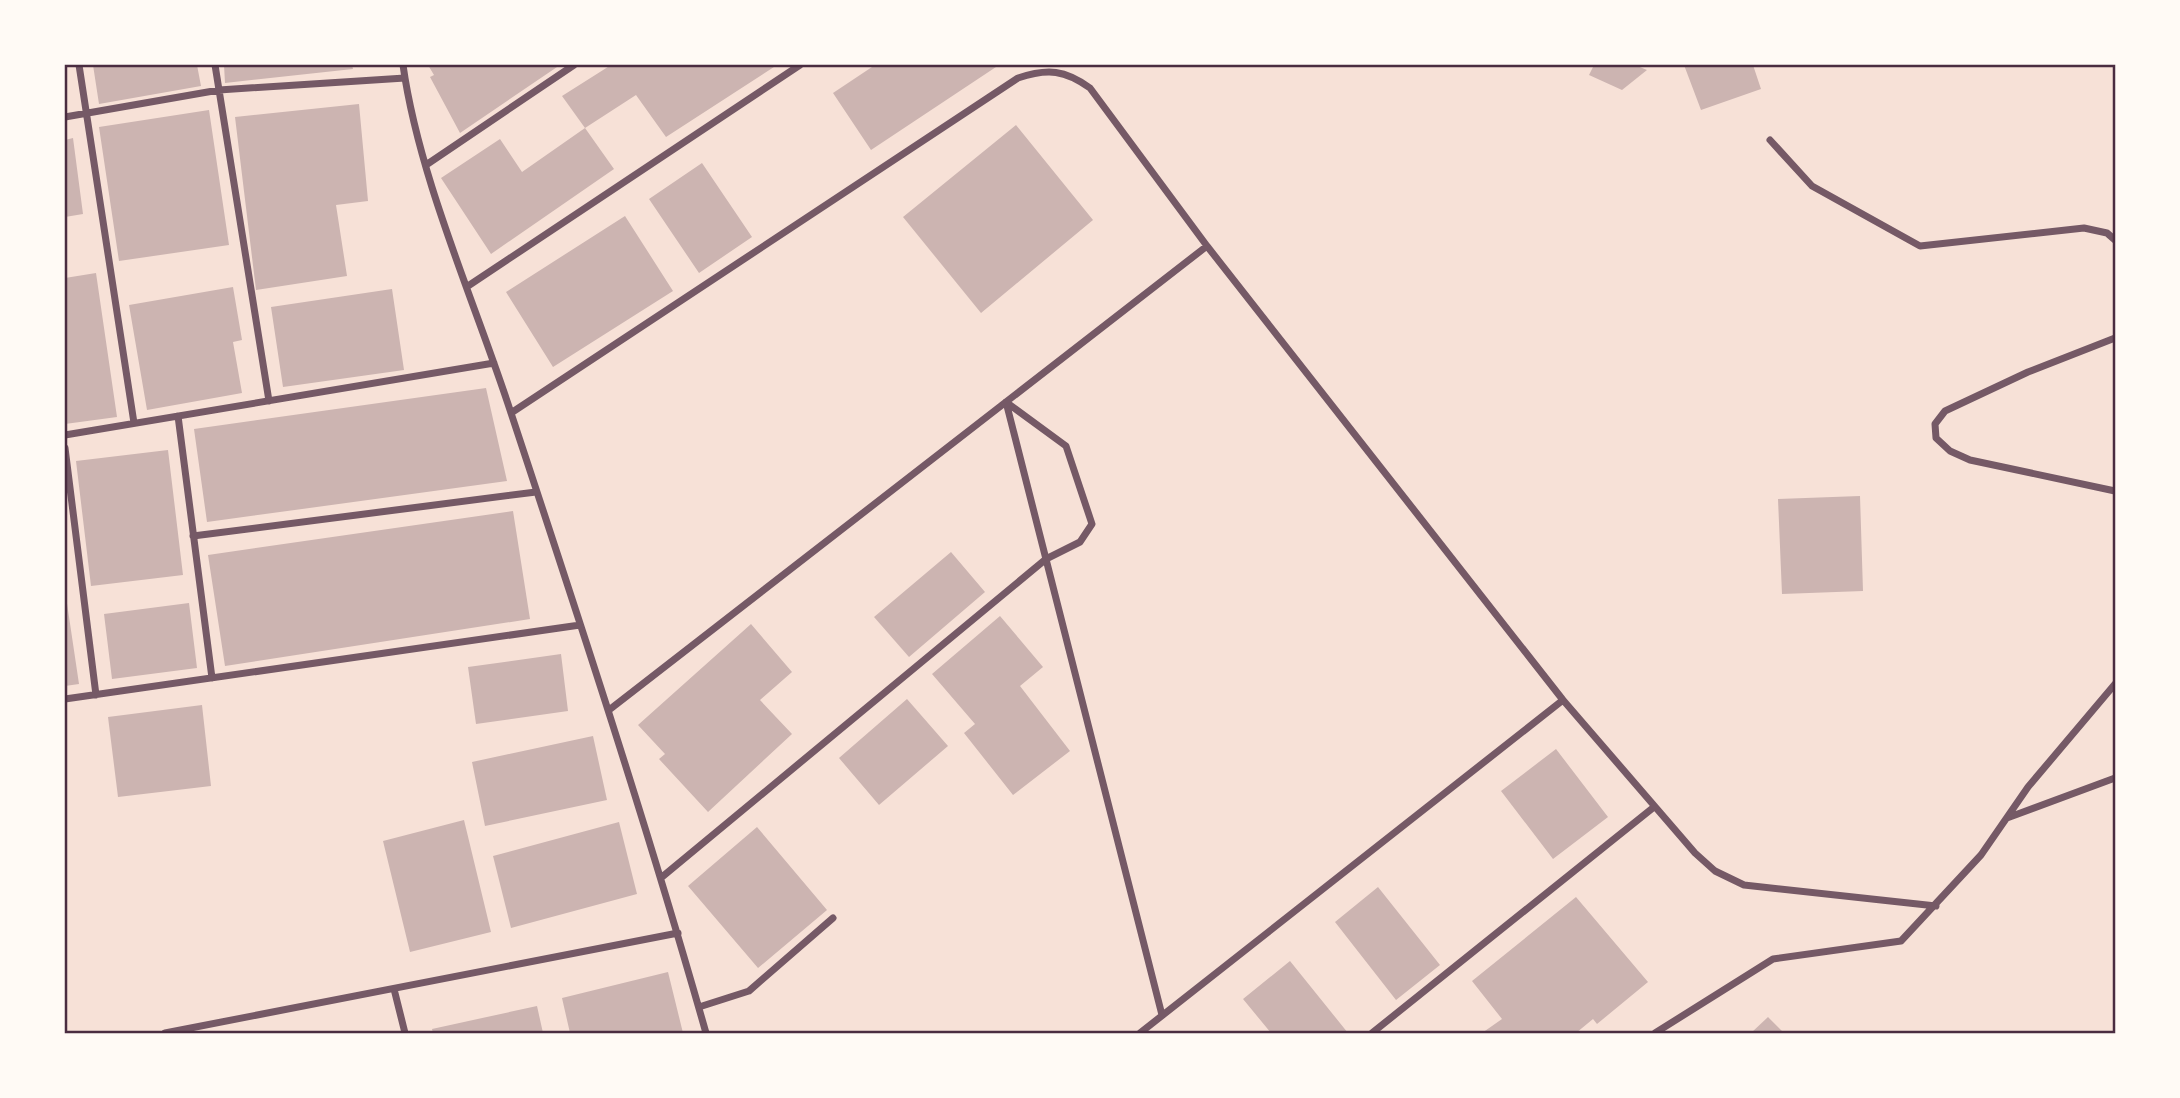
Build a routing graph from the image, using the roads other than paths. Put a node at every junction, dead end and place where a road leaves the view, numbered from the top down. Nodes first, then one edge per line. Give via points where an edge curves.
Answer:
1 (79, 65) edge
2 (215, 65) edge
3 (403, 65) edge
4 (574, 65) edge
5 (800, 65) edge
6 (405, 78) junction
7 (219, 90) junction
8 (86, 113) junction
9 (65, 117) edge
10 (1770, 139) dead end
11 (426, 165) junction
12 (2115, 240) edge
13 (1207, 246) junction
14 (468, 286) junction
15 (2115, 338) edge
16 (494, 363) junction
17 (269, 401) junction
18 (1006, 402) junction
19 (511, 413) junction
20 (178, 416) junction
21 (134, 423) junction
22 (65, 435) edge
23 (65, 448) edge
24 (2115, 491) edge
25 (536, 492) junction
26 (194, 536) junction
27 (1046, 559) junction
28 (580, 625) junction
29 (212, 678) junction
30 (2115, 684) edge
31 (96, 695) junction
32 (65, 699) edge
33 (1563, 700) junction
34 (609, 710) junction
35 (2115, 778) edge
36 (1654, 807) junction
37 (2006, 818) junction
38 (662, 877) junction
39 (1936, 906) junction
40 (833, 918) dead end
41 (678, 933) junction
42 (394, 989) junction
43 (699, 1007) junction
44 (1163, 1015) junction
45 (203, 1030) edge
46 (165, 1033) edge
47 (405, 1033) edge
48 (706, 1033) edge
49 (1140, 1033) edge
50 (1371, 1033) edge
51 (1655, 1033) edge

1 - 8 street
2 - 7 street
3 - 6 street
4 - 11 street
5 - 14 street
6 - 7 street
6 - 11 street
7 - 8 street
7 - 17 street
8 - 9 street
8 - 21 street
10 - 12 street via 1812,186 1920,246 2084,228 2107,233
11 - 14 street
13 - 18 street
13 - 19 street via 1090,88 1073,76 1051,70 1035,72 1018,78
13 - 33 street
14 - 16 street
15 - 24 street via 1944,411 1935,424 1936,438 1970,460
16 - 17 street
16 - 19 street
17 - 20 street
18 - 27 street
18 - 27 street via 1066,446 1092,524 1080,542
18 - 34 street
19 - 25 street
20 - 21 street
20 - 26 street
21 - 22 street
23 - 31 street
25 - 26 street
25 - 28 street
26 - 29 street
27 - 38 street
27 - 44 street
28 - 29 street
28 - 34 street
29 - 31 street
30 - 37 street
31 - 32 street
33 - 36 street
33 - 44 street
34 - 38 street
35 - 37 street
36 - 39 street via 1715,872 1744,885
36 - 50 street
37 - 39 street
38 - 41 street
39 - 51 street via 1901,941 1773,959
40 - 43 street via 749,991
41 - 42 street
41 - 43 street
42 - 45 street
42 - 47 street
43 - 48 street
44 - 49 street
45 - 46 street

